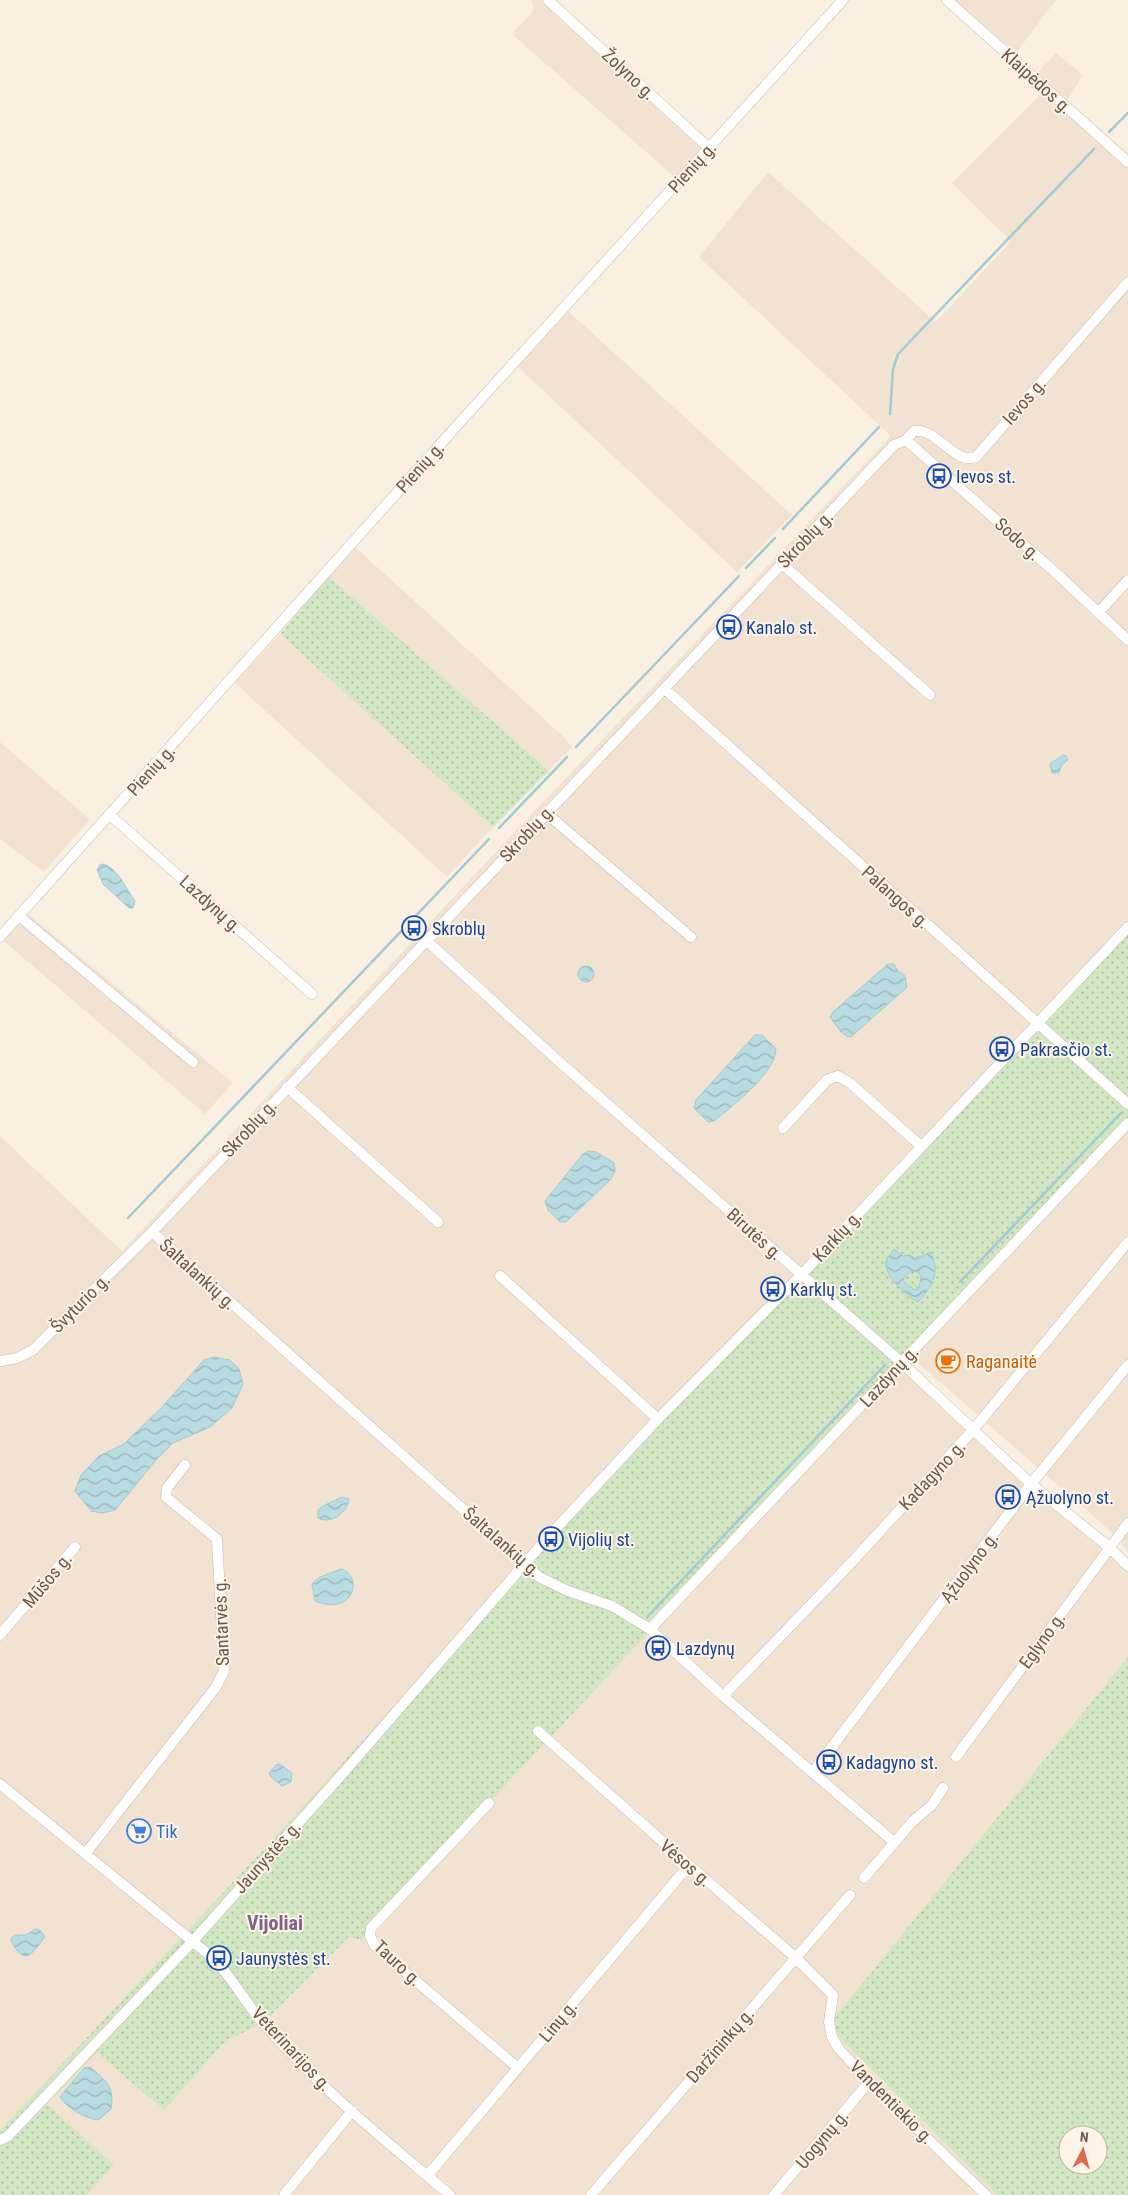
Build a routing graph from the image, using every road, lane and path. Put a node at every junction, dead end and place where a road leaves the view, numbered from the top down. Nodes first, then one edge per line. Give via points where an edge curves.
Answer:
1 (548, 0) edge
2 (843, 0) edge
3 (946, 0) edge
4 (709, 148) junction
5 (1128, 162) edge
6 (1128, 282) edge
7 (906, 440) junction
8 (781, 563) junction
9 (1128, 580) edge
10 (1098, 612) junction
11 (1128, 640) edge
12 (665, 689) junction
13 (930, 695) dead end
14 (546, 813) junction
15 (110, 815) junction
16 (19, 916) junction
17 (1128, 927) edge
18 (0, 937) edge
19 (691, 937) dead end
20 (427, 940) junction
21 (312, 994) dead end
22 (1038, 1024) junction
23 (193, 1062) dead end
24 (287, 1087) junction
25 (1128, 1104) edge
26 (1128, 1123) edge
27 (783, 1128) dead end
28 (921, 1146) junction
29 (438, 1222) dead end
30 (152, 1232) junction
31 (1128, 1242) edge
32 (801, 1275) junction
33 (500, 1276) dead end
34 (0, 1361) edge
35 (901, 1362) junction
36 (1128, 1365) edge
37 (658, 1419) junction
38 (973, 1430) junction
39 (186, 1465) dead end
40 (1031, 1484) junction
41 (1128, 1523) edge
42 (75, 1547) dead end
43 (1109, 1547) junction
44 (524, 1564) junction
45 (1128, 1566) edge
46 (650, 1629) junction
47 (0, 1635) edge
48 (723, 1696) junction
49 (538, 1731) dead end
50 (956, 1757) dead end
51 (813, 1772) junction
52 (0, 1784) edge
53 (944, 1788) dead end
54 (489, 1803) dead end
55 (894, 1842) junction
56 (86, 1853) junction
57 (688, 1865) junction
58 (864, 1878) dead end
59 (850, 1895) dead end
60 (193, 1941) junction
61 (795, 1957) junction
62 (833, 1994) joint
63 (518, 2068) junction
64 (869, 2082) junction
65 (352, 2111) junction
66 (0, 2140) edge
67 (427, 2176) junction
68 (284, 2195) edge
69 (450, 2195) edge
70 (591, 2195) edge
71 (774, 2195) edge
72 (986, 2195) edge

1 - 4 street, Žolyno g.
2 - 4 street, Pienių g.
3 - 5 street, Klaipėdos g.
4 - 15 street, Pienių g. via 455,427
6 - 7 street, Ievos g. via 976,457 963,458 921,430 914,430
7 - 8 street, Skroblų g. via 894,445
7 - 10 street, Sodo g.
8 - 12 street, Skroblų g.
8 - 13 street
9 - 10 street
10 - 11 street, Sodo g.
12 - 14 street, Skroblų g.
12 - 22 street, Palangos g.
14 - 19 street
14 - 20 street, Skroblų g.
15 - 16 street, Pienių g.
15 - 21 street, Lazdynų g.
16 - 18 street, Pienių g.
16 - 23 street
17 - 22 street, Karklų g.
20 - 24 street, Skroblų g.
20 - 32 street, Birutės g.
22 - 25 street, Palangos g.
22 - 28 street, Karklų g.
24 - 29 street
24 - 30 street, Skroblų g.
26 - 35 street, Lazdynų g.
27 - 28 street via 827,1080 838,1076
28 - 32 street, Karklų g.
30 - 34 street, Švyturio g. via 33,1350 17,1358
30 - 44 street, Šaltalankių g.
31 - 38 street, Kadagyno g.
32 - 35 street, Birutės g.
32 - 37 street, Karklų g.
33 - 37 street
35 - 38 street, Birutės g.
35 - 46 street, Lazdynų g.
36 - 40 street, Ąžuolyno g.
37 - 44 street, Karklų g.
38 - 40 street, Birutės g.
38 - 48 street, Kadagyno g.
39 - 56 street, Santarvės g. via 167,1488 166,1497 216,1539 224,1671 216,1687
40 - 43 street, Birutės g.
40 - 51 street, Ąžuolyno g.
41 - 43 street, Eglyno g.
42 - 47 street, Mūšos g.
43 - 45 street, Birutės g.
43 - 50 street, Eglyno g.
44 - 46 street, Šaltalankių g. via 539,1577 612,1606
44 - 60 street, Jaunystės g.
46 - 48 street, Šaltalankių g.
48 - 51 street, Šaltalankių g.
49 - 57 street, Vėsos g.
51 - 55 street, Šaltalankių g.
52 - 56 street, Veterinarijos g.
53 - 55 street via 932,1805
54 - 63 street, Tauro g. via 371,1928 370,1936 375,1946
55 - 58 street
56 - 60 street, Veterinarijos g.
57 - 61 street, Vėsos g.
57 - 63 street, Linų g.
59 - 61 street, Daržininkų g.
60 - 65 street, Veterinarijos g. via 228,1972 263,2023 303,2066
60 - 66 street, Jaunystės g. via 8,2136
61 - 62 street, Vėsos g.
61 - 70 street, Daržininkų g.
62 - 64 street, Vandentiekio g. via 829,2022 832,2037
63 - 67 street, Linų g.
64 - 71 street, Uogynų g.
64 - 72 street, Vandentiekio g.
65 - 67 street, Veterinarijos g.
65 - 68 street
67 - 69 street, Veterinarijos g.

